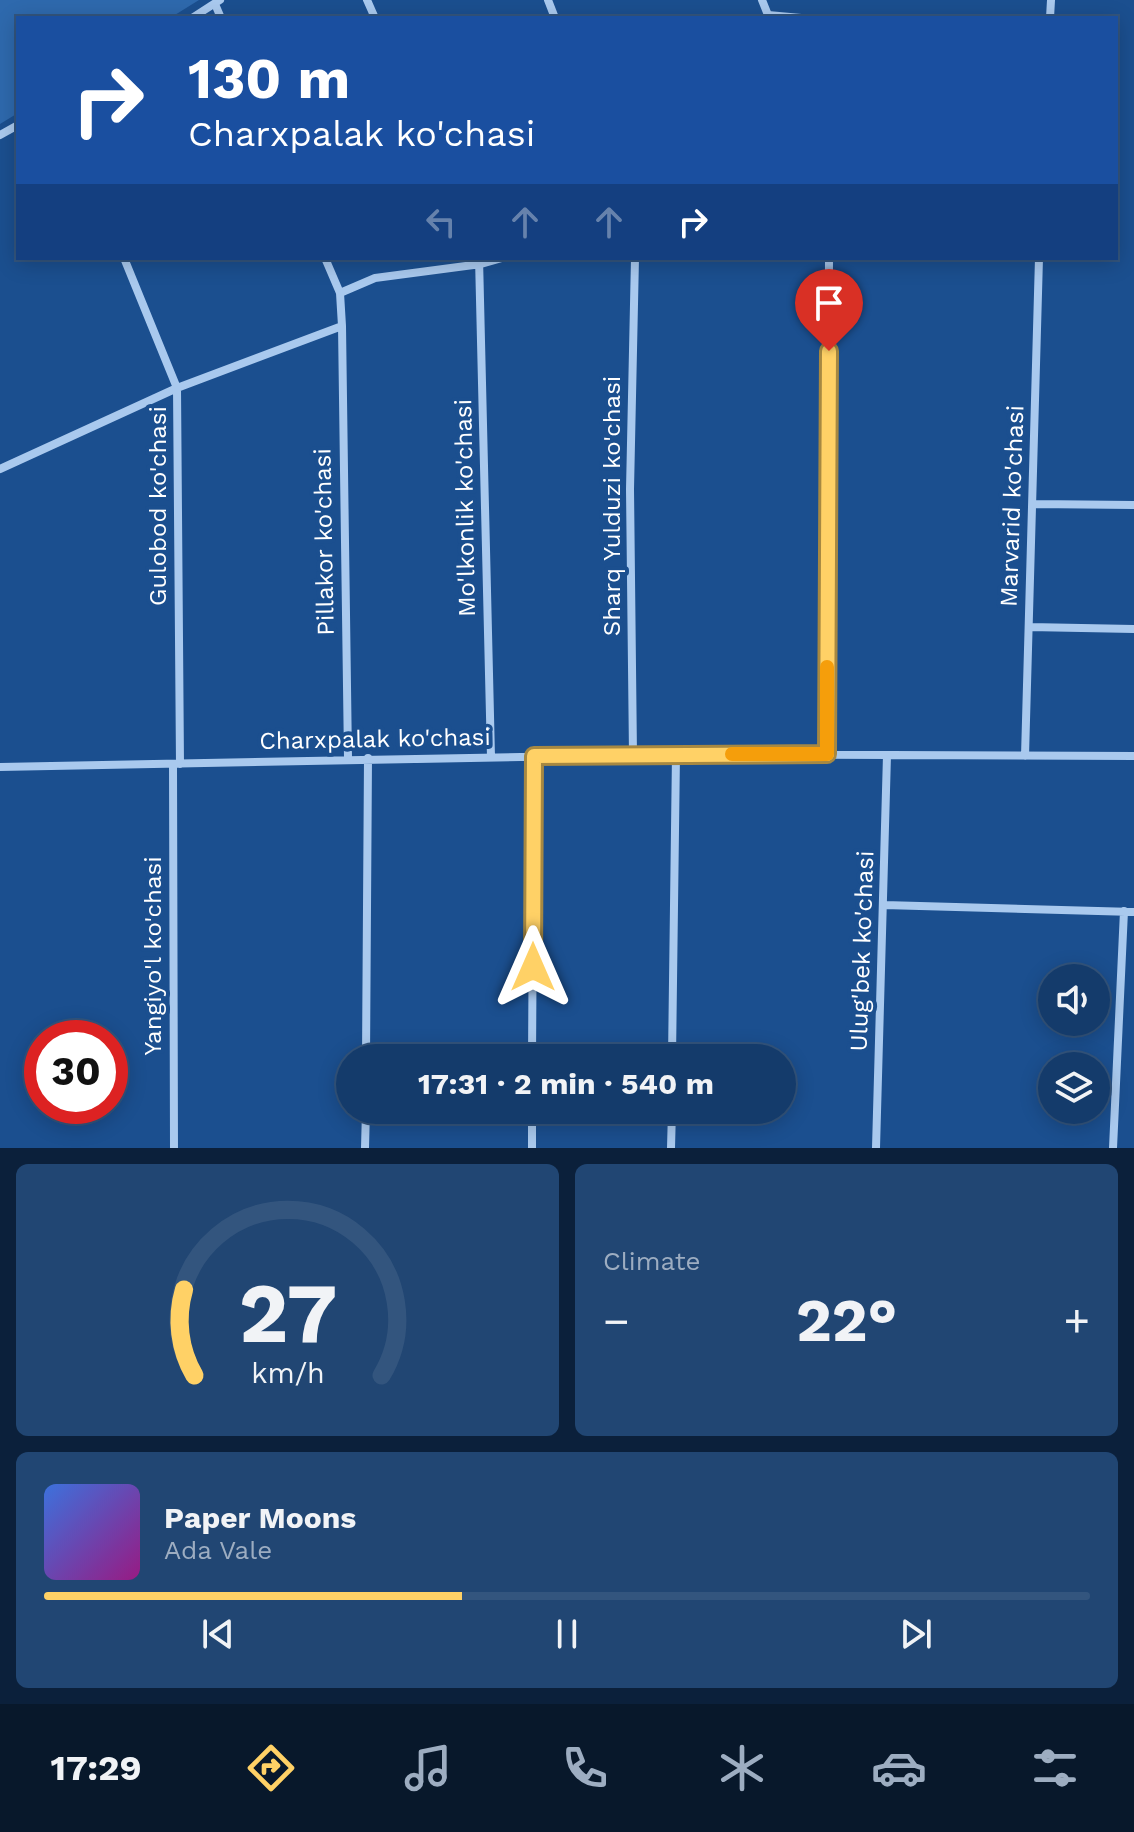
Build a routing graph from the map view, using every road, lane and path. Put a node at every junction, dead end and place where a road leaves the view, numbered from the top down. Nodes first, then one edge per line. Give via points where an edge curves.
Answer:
1 (762, 0) edge
2 (218, 2) edge
3 (195, 16) edge
4 (779, 16) edge
5 (125, 260) edge
6 (326, 260) edge
7 (635, 260) edge
8 (829, 260) edge
9 (1039, 260) edge
10 (480, 261) edge
11 (340, 293) junction
12 (342, 326) junction
13 (177, 388) junction
14 (0, 469) edge
15 (1033, 504) junction
16 (1134, 505) edge
17 (1029, 627) junction
18 (1134, 629) edge
19 (676, 754) junction
20 (827, 754) junction
21 (633, 755) junction
22 (887, 755) junction
23 (534, 756) junction
24 (1025, 756) junction
25 (1134, 756) edge
26 (491, 757) junction
27 (348, 758) junction
28 (368, 758) junction
29 (177, 764) junction
30 (0, 767) edge
31 (884, 905) junction
32 (1124, 911) junction
33 (1134, 912) edge
34 (366, 1044) edge
35 (532, 1044) edge
36 (672, 1044) edge
37 (366, 1124) edge
38 (532, 1124) edge
39 (672, 1124) edge
40 (174, 1148) edge
41 (365, 1148) edge
42 (532, 1148) edge
43 (671, 1148) edge
44 (876, 1148) edge
45 (1113, 1148) edge

1 - 4 street via 768,15
2 - 3 street
5 - 13 street, Gulobod ko'chasi
6 - 11 street
7 - 21 street, Sharq Yulduzi ko'chasi via 630,489
8 - 20 street
9 - 15 street, Marvarid ko'chasi
10 - 11 street via 375,278
10 - 26 street, Mo'lkonlik ko'chasi
11 - 12 street, Pillakor ko'chasi
12 - 13 street
12 - 27 street, Pillakor ko'chasi
13 - 14 street
13 - 29 street, Gulobod ko'chasi
15 - 16 street
15 - 17 street, Marvarid ko'chasi
17 - 18 street
17 - 24 street, Marvarid ko'chasi
19 - 20 street, Charxpalak ko'chasi
19 - 21 street, Charxpalak ko'chasi
19 - 36 street
20 - 22 street, Charxpalak ko'chasi
21 - 23 street, Charxpalak ko'chasi
22 - 24 street, Charxpalak ko'chasi
22 - 31 street, Ulug'bek ko'chasi
23 - 26 street, Charxpalak ko'chasi
23 - 35 street
24 - 25 street, Charxpalak ko'chasi
26 - 28 street, Charxpalak ko'chasi
27 - 28 street, Charxpalak ko'chasi
27 - 29 street, Charxpalak ko'chasi
28 - 34 street
29 - 30 street, Charxpalak ko'chasi
29 - 40 street, Yangiyo'l ko'chasi
31 - 32 street
31 - 44 street, Ulug'bek ko'chasi
32 - 33 street
32 - 45 street
37 - 41 street
38 - 42 street
39 - 43 street

